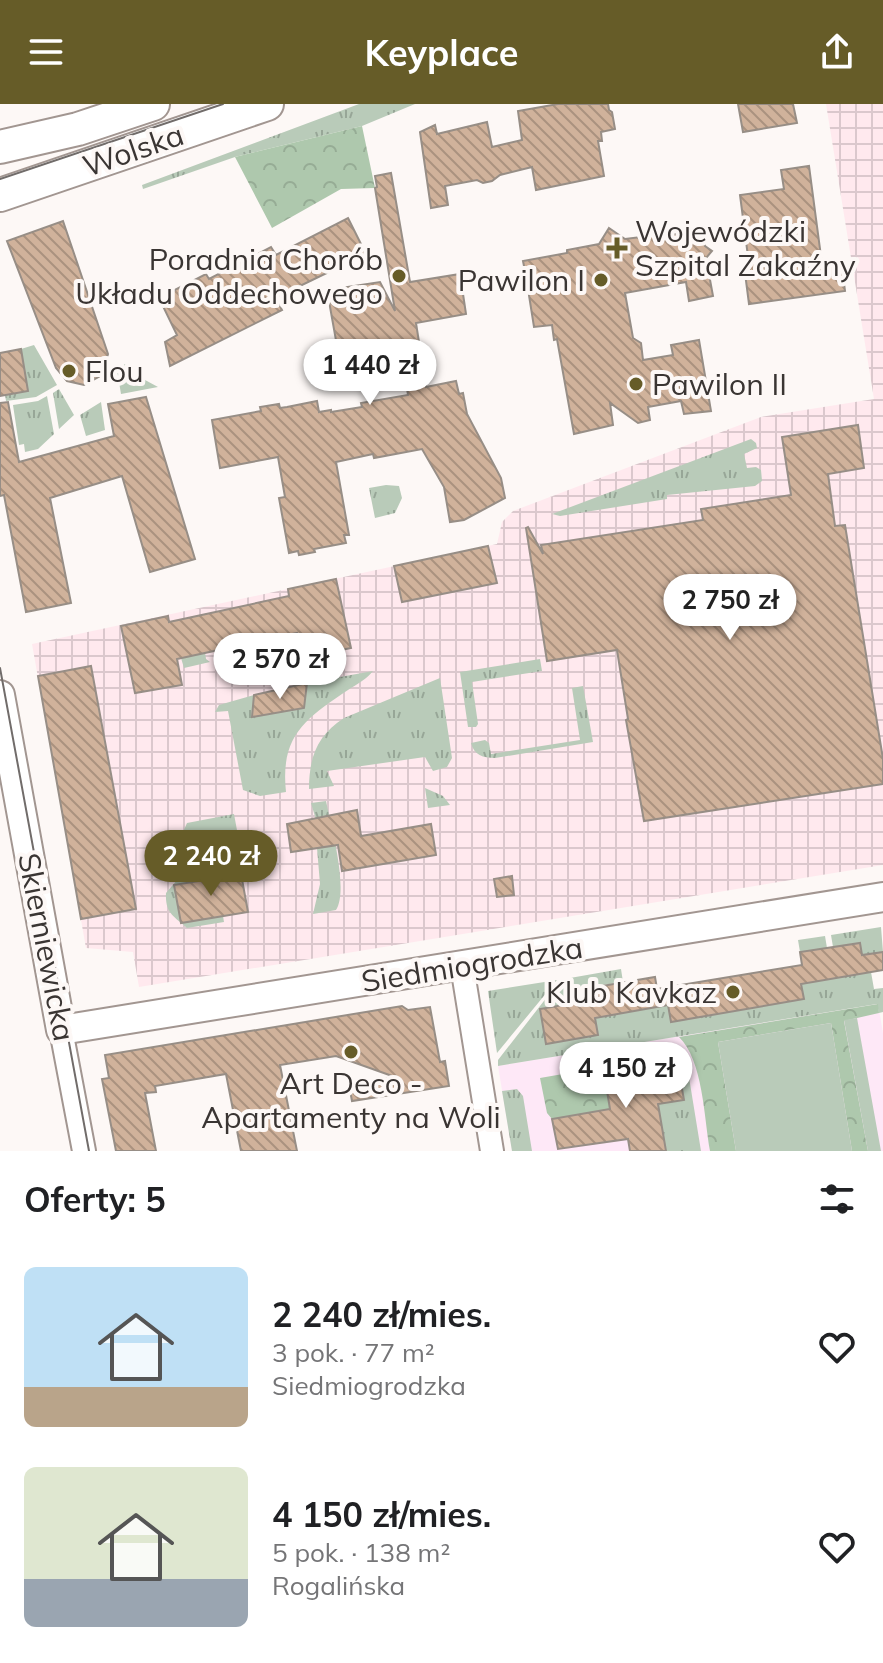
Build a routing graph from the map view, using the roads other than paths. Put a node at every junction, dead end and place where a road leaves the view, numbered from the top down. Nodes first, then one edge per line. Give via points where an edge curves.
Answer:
1 (153, 104) edge
2 (267, 104) edge
3 (0, 147) edge
4 (0, 195) edge
5 (0, 695) edge
6 (883, 897) edge
7 (462, 966) junction
8 (61, 1030) junction
9 (84, 1151) edge
10 (492, 1151) edge

1 - 3 main road, Wolska
2 - 4 main road, Wolska
5 - 8 street, Skierniewicka
6 - 7 street, Siedmiogrodzka
7 - 8 street, Siedmiogrodzka
7 - 10 street
8 - 9 street, Skierniewicka

